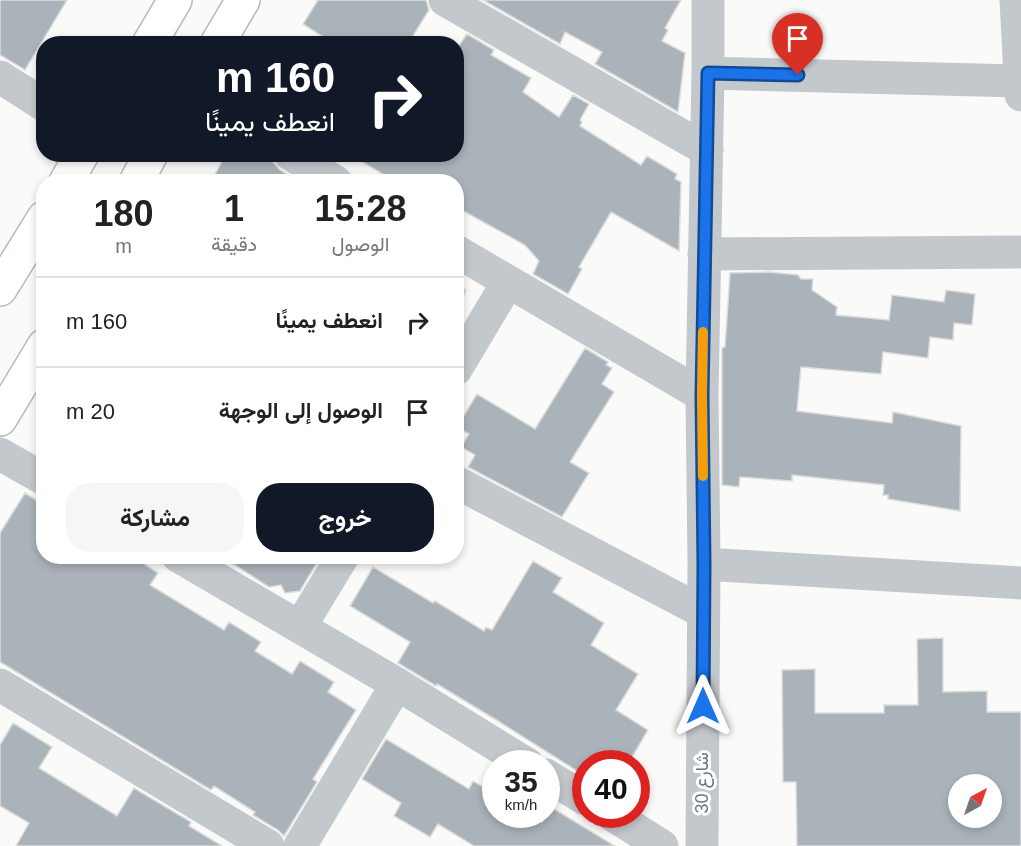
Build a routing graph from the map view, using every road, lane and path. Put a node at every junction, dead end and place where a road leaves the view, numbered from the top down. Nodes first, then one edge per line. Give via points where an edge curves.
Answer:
1 (175, 0) edge
2 (243, 0) edge
3 (445, 0) edge
4 (708, 0) edge
5 (1016, 0) edge
6 (154, 36) edge
7 (222, 36) edge
8 (708, 73) junction
9 (0, 77) edge
10 (1020, 81) edge
11 (1021, 95) edge
12 (36, 100) edge
13 (706, 150) junction
14 (303, 162) edge
15 (323, 174) edge
16 (36, 231) edge
17 (1021, 252) edge
18 (704, 254) junction
19 (464, 256) edge
20 (508, 282) junction
21 (0, 289) edge
22 (464, 356) edge
23 (36, 359) edge
24 (702, 395) junction
25 (0, 419) edge
26 (0, 454) edge
27 (36, 474) edge
28 (464, 487) edge
29 (192, 564) edge
30 (338, 564) edge
31 (704, 564) junction
32 (1021, 583) edge
33 (704, 612) junction
34 (300, 627) junction
35 (397, 684) junction
36 (0, 685) edge
37 (504, 750) edge
38 (633, 828) edge
39 (267, 846) edge
40 (300, 846) edge
41 (662, 846) edge
42 (702, 846) edge

1 - 6 main road
2 - 7 main road
3 - 13 street
4 - 8 street, شارع 30
5 - 10 street
8 - 10 street
8 - 13 street, شارع 30
9 - 12 street
10 - 11 street
13 - 18 street, شارع 30
14 - 15 street
16 - 21 main road
17 - 18 street
18 - 24 street, شارع 30
19 - 20 street
20 - 22 street
20 - 24 street
23 - 25 main road
24 - 31 street, شارع 30
26 - 27 street
28 - 33 street
29 - 34 street
30 - 34 street
31 - 32 street
31 - 33 street, شارع 30
33 - 42 street, شارع 30
34 - 35 street
35 - 37 street
35 - 40 street
36 - 39 street
38 - 41 street

